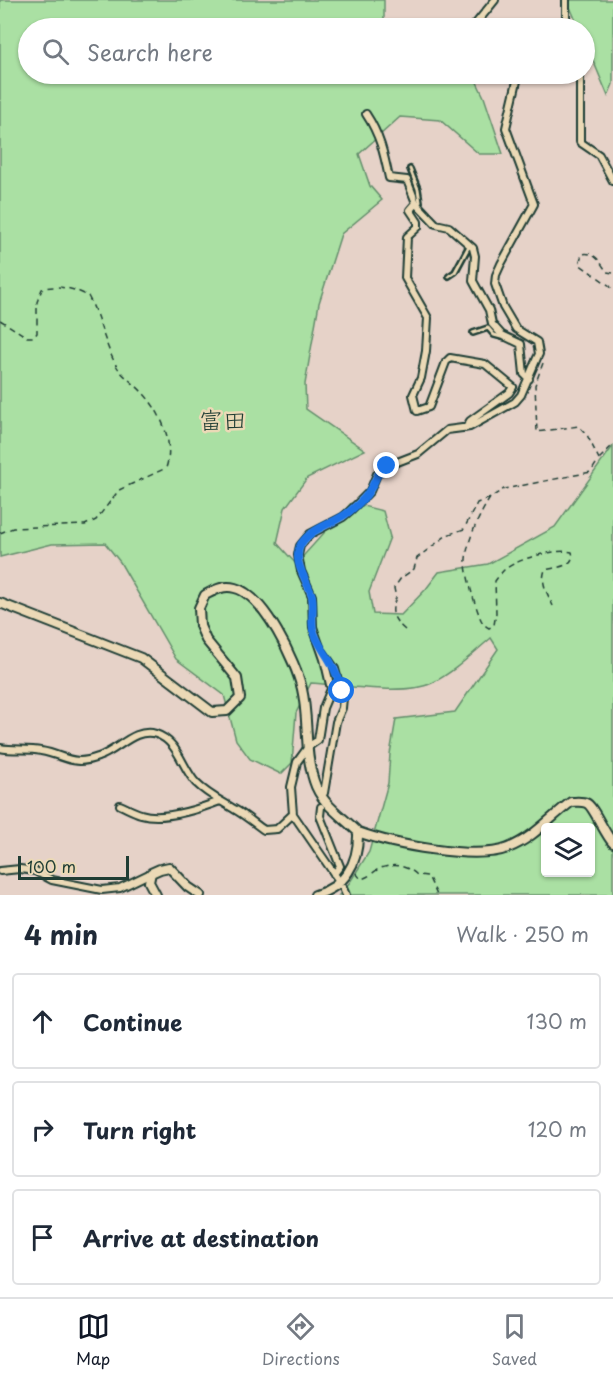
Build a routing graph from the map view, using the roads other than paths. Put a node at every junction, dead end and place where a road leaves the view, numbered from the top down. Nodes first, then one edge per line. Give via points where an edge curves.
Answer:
1 (495, 0) edge
2 (566, 0) edge
3 (480, 18) edge
4 (566, 18) edge
5 (516, 84) edge
6 (580, 84) edge
7 (366, 114) dead end
8 (410, 169) dead end
9 (613, 181) edge
10 (416, 203) junction
11 (469, 244) junction
12 (449, 276) dead end
13 (473, 333) dead end
14 (508, 338) junction
15 (529, 379) junction
16 (466, 428) junction
17 (0, 603) edge
18 (321, 649) junction
19 (308, 747) junction
20 (0, 748) edge
21 (324, 793) dead end
22 (220, 801) junction
23 (120, 805) dead end
24 (321, 807) dead end
25 (293, 814) junction
26 (358, 832) junction
27 (613, 843) edge
28 (0, 871) edge
29 (151, 873) junction
30 (156, 895) edge
31 (200, 895) edge
32 (315, 895) edge

1 - 3 street
2 - 4 street
5 - 15 street via 506,128 534,204 501,264 495,284 508,319 537,342 539,354
6 - 9 street via 580,142 599,155
7 - 10 street via 382,143 389,178 407,180
8 - 10 lane via 418,189 420,202
10 - 11 street via 436,224 449,227
10 - 16 street via 410,210 418,227 407,237 405,278 428,318 421,378 413,395 417,411 429,406 450,358 485,364 513,387
11 - 12 lane
11 - 14 street via 475,256 472,281 489,310 492,324
13 - 14 lane via 488,328 495,335
14 - 15 street via 520,344 524,374
15 - 16 street via 515,402
16 - 18 street via 447,430 418,454 387,466 351,510 310,534 300,546 301,571 312,596 313,627
17 - 19 street via 141,658 212,712 227,711 240,698 237,678 206,640 199,608 205,595 223,587 237,588 269,618 288,652 302,689
18 - 19 street via 331,689 323,708 318,740
18 - 21 street via 335,669 343,698
19 - 25 street via 297,762 291,787
19 - 26 street via 321,795
20 - 22 street via 39,750 73,762 87,761 136,735 151,733 170,744 189,774
22 - 23 street via 195,810 154,816
22 - 25 street via 264,830 277,829
24 - 25 street via 320,816 340,866 336,876
26 - 27 street via 389,842 454,852 490,852 522,841 571,802 579,802 588,803
26 - 32 street via 352,867 341,882
28 - 29 street via 35,871 52,880 102,890 120,888
29 - 30 street via 149,882
29 - 31 street via 169,867

